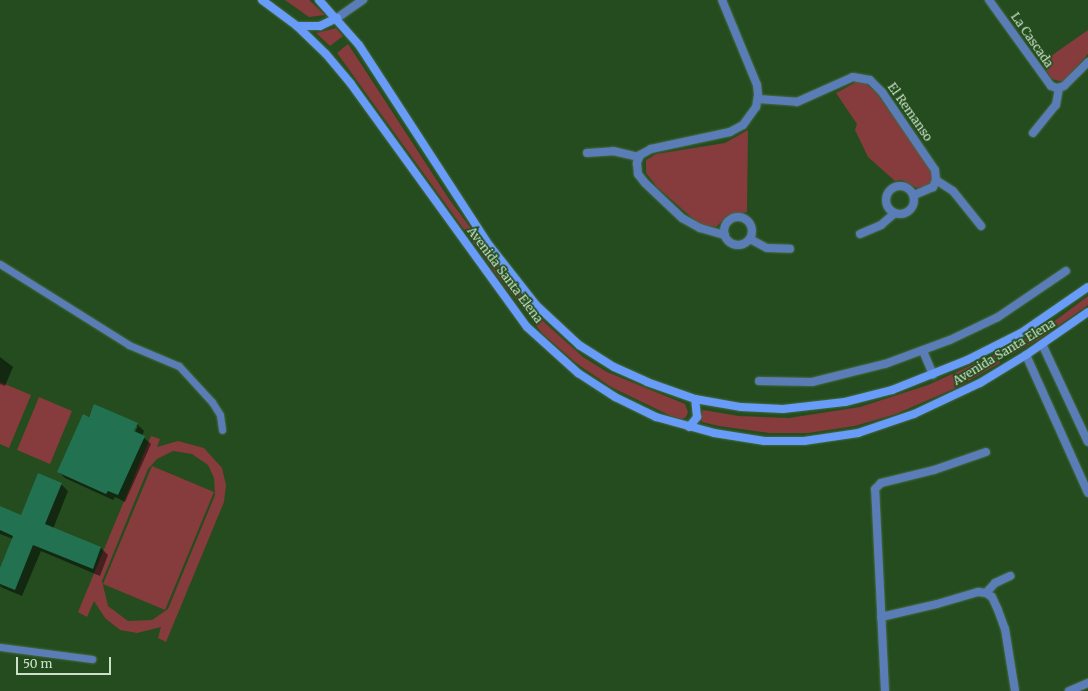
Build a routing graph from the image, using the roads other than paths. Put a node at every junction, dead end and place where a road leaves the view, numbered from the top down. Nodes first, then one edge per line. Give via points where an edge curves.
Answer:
1 (262, 0) edge
2 (319, 0) edge
3 (363, 0) edge
4 (722, 0) edge
5 (989, 0) edge
6 (337, 18) junction
7 (296, 26) junction
8 (1088, 62) edge
9 (1059, 88) junction
10 (758, 99) junction
11 (1033, 133) dead end
12 (587, 153) dead end
13 (638, 158) junction
14 (936, 180) junction
15 (914, 195) junction
16 (895, 213) junction
17 (981, 226) dead end
18 (860, 234) dead end
19 (725, 235) junction
20 (750, 239) junction
21 (790, 249) dead end
22 (0, 264) edge
23 (1066, 271) dead end
24 (1088, 287) edge
25 (1088, 312) edge
26 (1042, 344) junction
27 (923, 351) junction
28 (1026, 355) junction
29 (933, 375) junction
30 (759, 381) dead end
31 (695, 399) junction
32 (689, 428) junction
33 (222, 430) dead end
34 (1088, 442) edge
35 (986, 452) dead end
36 (1088, 492) edge
37 (1010, 576) dead end
38 (986, 593) junction
39 (881, 617) junction
40 (0, 647) edge
41 (92, 659) dead end
42 (1088, 683) edge
43 (885, 691) edge
44 (1015, 691) edge
45 (1069, 691) edge

1 - 7 street, Avenida Santa Elena
2 - 6 street, Avenida Santa Elena
3 - 6 street
4 - 10 street via 755,80
5 - 9 street, La Cascada via 1044,78 1051,86
6 - 7 street via 320,26
6 - 31 street, Avenida Santa Elena via 359,45 489,245 536,305 580,345 614,367
7 - 32 street, Avenida Santa Elena via 326,54 352,84 504,298 540,340 578,373 615,397 656,417
8 - 9 street via 1067,84
9 - 11 street via 1056,105
10 - 13 street via 748,120 737,129 718,136 651,149
10 - 14 street, El Remanso via 797,102 847,79 865,77 882,92 933,165
12 - 13 street via 614,151
13 - 19 street via 637,169 641,178 675,211 700,228
14 - 15 street via 931,189
14 - 17 street via 953,191
15 - 16 street via 914,204 909,211
15 - 16 street via 904,186 892,188 887,195 887,203
16 - 18 street via 881,225
19 - 20 street via 729,242 736,245 744,244
19 - 20 street via 727,222 738,217 750,222
20 - 21 street via 767,248
22 - 33 lane via 129,345 179,366 212,402 220,415
23 - 27 street via 998,317
24 - 29 street, Avenida Santa Elena via 1021,333
25 - 26 street, Avenida Santa Elena
26 - 28 street, Avenida Santa Elena
26 - 34 street
27 - 29 street
27 - 30 street via 871,369 826,380 798,383
28 - 32 street, Avenida Santa Elena via 938,404 896,422 858,433 810,440 764,441
28 - 36 street
29 - 31 street, Avenida Santa Elena via 872,396 818,407 757,408
31 - 32 street via 697,417
35 - 39 street via 934,470 881,483 875,488
37 - 38 street via 995,583
38 - 39 street via 978,592
38 - 44 street via 992,597 1005,630
39 - 43 street
40 - 41 lane
42 - 45 street

